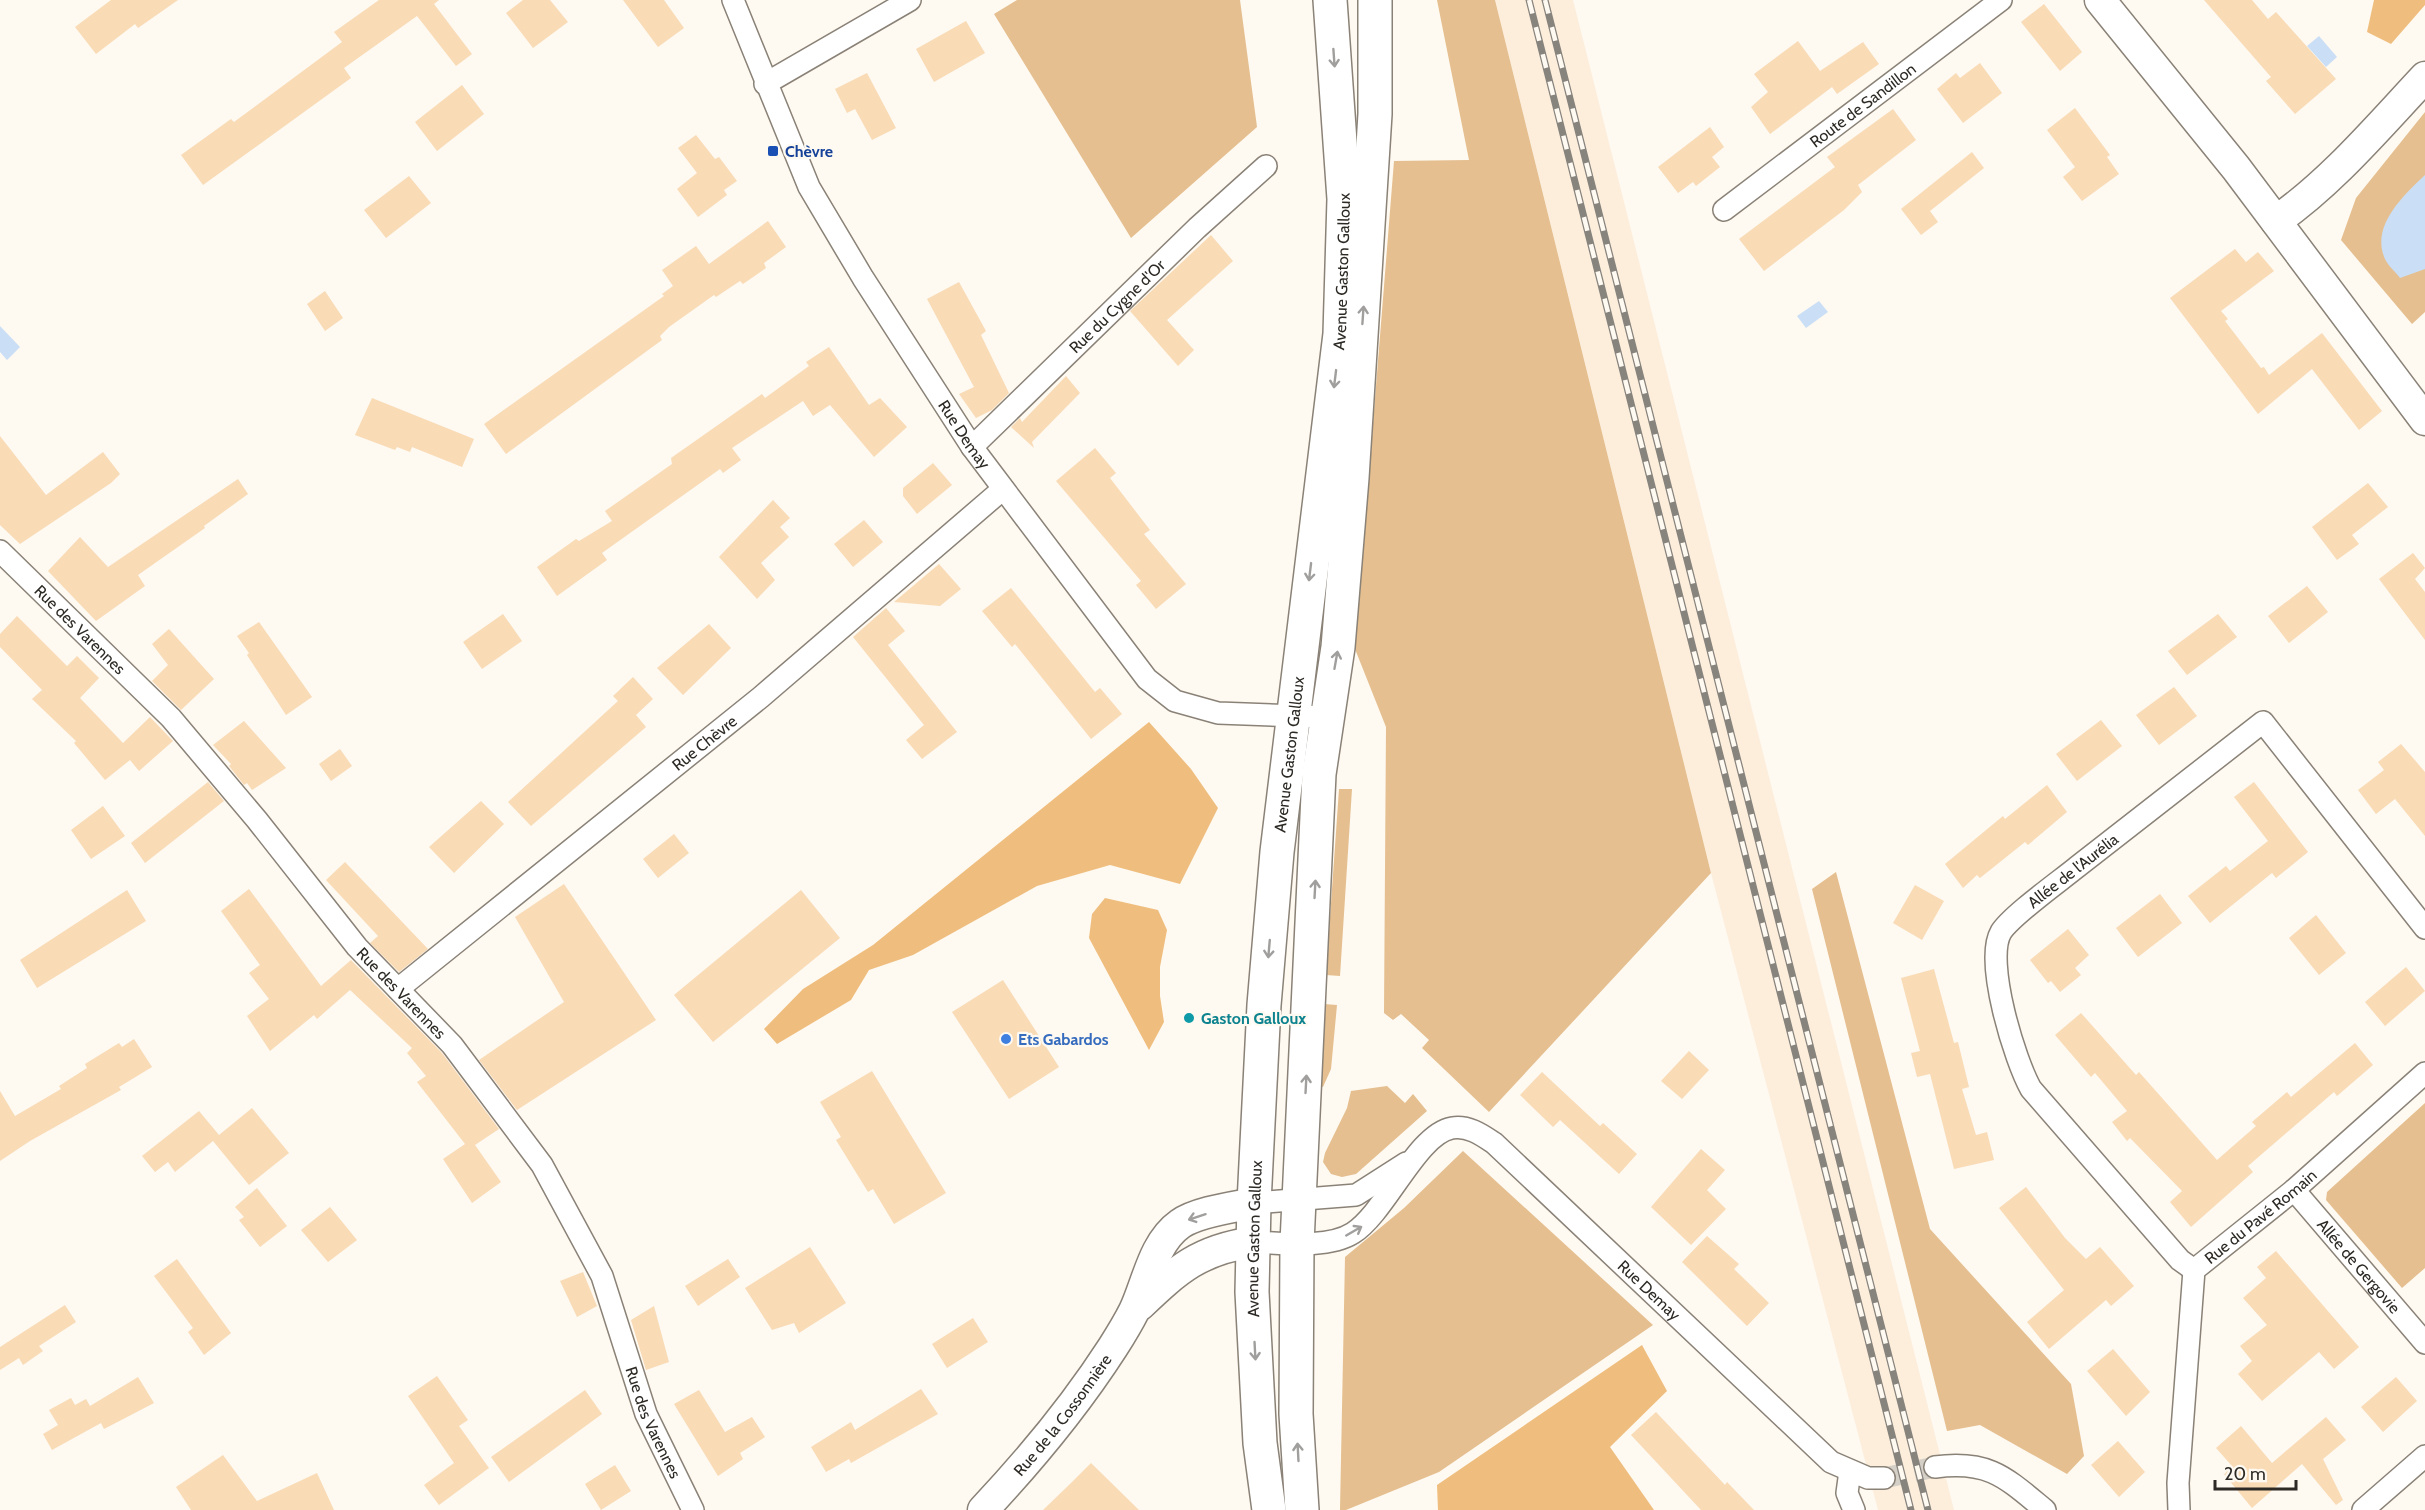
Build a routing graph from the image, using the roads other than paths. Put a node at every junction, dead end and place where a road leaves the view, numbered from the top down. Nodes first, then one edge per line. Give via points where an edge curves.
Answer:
1 (733, 0) edge
2 (910, 0) edge
3 (1330, 0) edge
4 (1357, 0) edge
5 (1375, 0) edge
6 (2001, 0) edge
7 (2100, 0) edge
8 (2425, 77) edge
9 (765, 84) junction
10 (1266, 166) dead end
11 (1724, 210) dead end
12 (2276, 221) junction
13 (1367, 252) junction
14 (2425, 420) edge
15 (972, 447) junction
16 (1003, 489) junction
17 (0, 551) edge
18 (1293, 714) junction
19 (1326, 717) junction
20 (2425, 928) edge
21 (398, 989) junction
22 (2425, 1072) edge
23 (1416, 1156) junction
24 (2294, 1190) junction
25 (1299, 1200) junction
26 (1254, 1203) junction
27 (1253, 1242) junction
28 (1297, 1243) junction
29 (2194, 1270) junction
30 (1134, 1311) junction
31 (2425, 1343) edge
32 (2425, 1456) edge
33 (1935, 1467) tunnel mouth
34 (1850, 1471) junction
35 (1884, 1478) tunnel mouth
36 (693, 1510) edge
37 (983, 1510) edge
38 (1269, 1510) edge
39 (1302, 1510) edge
40 (1854, 1510) edge
41 (2045, 1510) edge
42 (2179, 1510) edge
43 (2363, 1510) edge

1 - 9 street, Rue Demay
2 - 9 street
3 -> 18 main road, Avenue Gaston Galloux via 1344,199 1340,334
4 - 13 main road
5 - 13 main road via 1375,114
6 - 11 street, Route de Sandillon
7 - 12 street
8 - 12 street via 2300,205
9 - 15 street, Rue Demay via 809,187
10 - 15 street, Rue du Cygne d'Or via 1189,235
12 - 14 street
19 -> 13 main road, Avenue Gaston Galloux via 1338,647
15 - 16 street, Rue Demay
16 - 18 street, Rue Demay via 1147,679 1175,701 1218,713
16 - 21 street, Rue Chèvre via 761,697
17 - 21 street, Rue des Varennes via 171,718 357,947
18 - 19 street, Rue Demay
18 -> 26 main road, Avenue Gaston Galloux via 1276,852
25 -> 19 main road, Avenue Gaston Galloux via 1319,774
20 - 29 street, Allée de l'Aurélia via 2263,722 2042,895 2001,932 1995,973 2020,1070 2031,1089 2180,1260
21 - 36 street, Rue des Varennes via 452,1045 556,1189 602,1276 646,1414
22 - 24 street, Rue du Pavé Romain
23 - 25 street, Rue Demay via 1356,1195
28 -> 23 street, Rue Demay via 1350,1235 1364,1226
23 - 34 street, Rue Demay via 1437,1134 1454,1127 1477,1132 1494,1143 1831,1462
24 - 29 street, Rue du Pavé Romain
24 - 31 street, Allée de Gergovie
25 - 26 street, Rue Demay
25 - 28 main road, Avenue Gaston Galloux
26 - 27 main road, Avenue Gaston Galloux
26 -> 30 street, Rue de la Cossonnière via 1180,1223 1154,1259
27 - 28 street, Rue Demay
27 - 30 street, Rue de la Cossonnière via 1227,1246 1177,1270
27 -> 38 main road, Avenue Gaston Galloux via 1260,1443
39 -> 28 main road, Avenue Gaston Galloux via 1296,1414
29 - 42 street, Rue du Pavé Romain
30 - 37 street, Rue de la Cossonnière via 1083,1392 1022,1470
32 - 43 street
33 - 41 street via 1969,1464 1994,1471
34 - 35 street, Rue Demay via 1868,1478
34 - 40 street via 1847,1493

